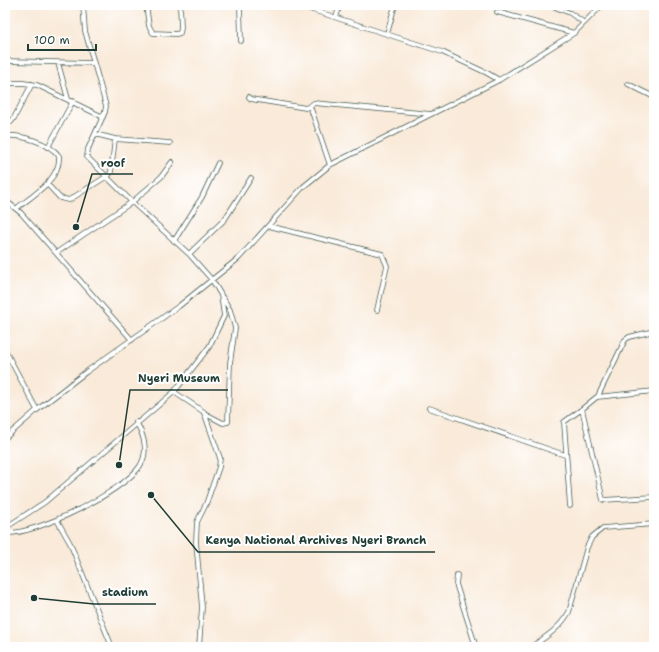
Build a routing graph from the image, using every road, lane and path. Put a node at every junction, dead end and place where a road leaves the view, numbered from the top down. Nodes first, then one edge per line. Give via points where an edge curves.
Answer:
1 (83, 5) edge
2 (146, 5) edge
3 (180, 5) edge
4 (240, 5) edge
5 (297, 5) edge
6 (340, 5) edge
7 (395, 5) edge
8 (550, 5) edge
9 (602, 5) edge
10 (497, 12) dead end
11 (336, 17) junction
12 (583, 22) junction
13 (574, 33) junction
14 (387, 34) junction
15 (241, 41) dead end
16 (5, 61) edge
17 (58, 63) junction
18 (93, 63) junction
19 (499, 80) junction
20 (5, 83) edge
21 (32, 84) junction
22 (628, 84) dead end
23 (249, 97) dead end
24 (654, 97) edge
25 (68, 99) junction
26 (73, 101) junction
27 (310, 106) junction
28 (432, 114) junction
29 (103, 117) junction
30 (5, 124) edge
31 (95, 134) junction
32 (5, 136) edge
33 (115, 139) junction
34 (170, 143) dead end
35 (48, 147) junction
36 (172, 162) dead end
37 (218, 163) dead end
38 (330, 165) junction
39 (106, 177) junction
40 (250, 178) dead end
41 (47, 184) junction
42 (5, 200) edge
43 (132, 202) junction
44 (17, 208) junction
45 (269, 226) junction
46 (174, 241) junction
47 (56, 252) junction
48 (188, 254) junction
49 (62, 264) dead end
50 (212, 280) junction
51 (221, 295) junction
52 (377, 310) dead end
53 (654, 331) edge
54 (132, 340) junction
55 (5, 350) edge
56 (654, 391) edge
57 (174, 392) junction
58 (597, 397) junction
59 (430, 408) dead end
60 (582, 409) junction
61 (37, 410) junction
62 (204, 412) junction
63 (136, 422) junction
64 (12, 432) junction
65 (5, 435) edge
66 (5, 438) edge
67 (565, 454) junction
68 (654, 497) edge
69 (570, 506) dead end
70 (57, 520) junction
71 (654, 524) edge
72 (5, 528) edge
73 (5, 533) edge
74 (457, 575) dead end
75 (112, 647) edge
76 (199, 647) edge
77 (479, 647) edge
78 (531, 647) edge

1 - 18 street via 85,31
2 - 3 street via 149,26 153,33 176,34 180,33 182,28
4 - 15 street
5 - 11 street
6 - 11 street
7 - 14 street
8 - 12 street via 570,13
9 - 12 street
10 - 13 street
11 - 14 street
12 - 13 street
13 - 19 street
14 - 19 street via 442,52
16 - 17 street
17 - 18 street
17 - 25 street
18 - 29 street via 106,106
19 - 28 street
20 - 21 street
21 - 25 street
21 - 30 street via 14,118
22 - 24 street
23 - 27 street via 306,108
25 - 26 street
26 - 29 street
26 - 35 street
27 - 28 street via 314,103
27 - 38 street
28 - 38 street
29 - 31 street
31 - 33 street
31 - 39 street via 87,157
32 - 35 street via 18,135
33 - 34 street
33 - 39 street via 111,172
35 - 41 street via 57,154 60,161
36 - 43 street via 161,177
37 - 46 street via 202,197
38 - 45 street via 303,187
39 - 41 street via 69,200 60,198
39 - 43 street
40 - 48 street via 225,219
41 - 44 street
42 - 44 street
43 - 46 street
43 - 47 street
44 - 47 street
45 - 50 street via 239,258
45 - 52 street via 382,254 387,266
46 - 48 street
47 - 54 street
48 - 50 street
49 - 54 street
50 - 51 street
50 - 54 street
51 - 57 street via 224,316 222,324 209,347
51 - 62 street via 230,310 235,328 230,363 228,422 223,423
53 - 58 street via 625,340
54 - 61 street
55 - 61 street
56 - 58 street
57 - 62 street
57 - 63 street
58 - 60 street
59 - 67 street
60 - 67 street via 563,423
60 - 68 street via 603,500
61 - 64 street
62 - 76 street via 220,458 219,468 197,522 196,542 202,607
63 - 70 street via 144,437 144,456 141,465 132,476 93,503
63 - 72 street via 45,502
64 - 65 street
64 - 66 street
67 - 69 street
70 - 73 street via 22,531
70 - 75 street via 70,543
71 - 78 street via 603,528 592,537 569,612 564,621 551,633
74 - 77 street via 456,584 475,644

